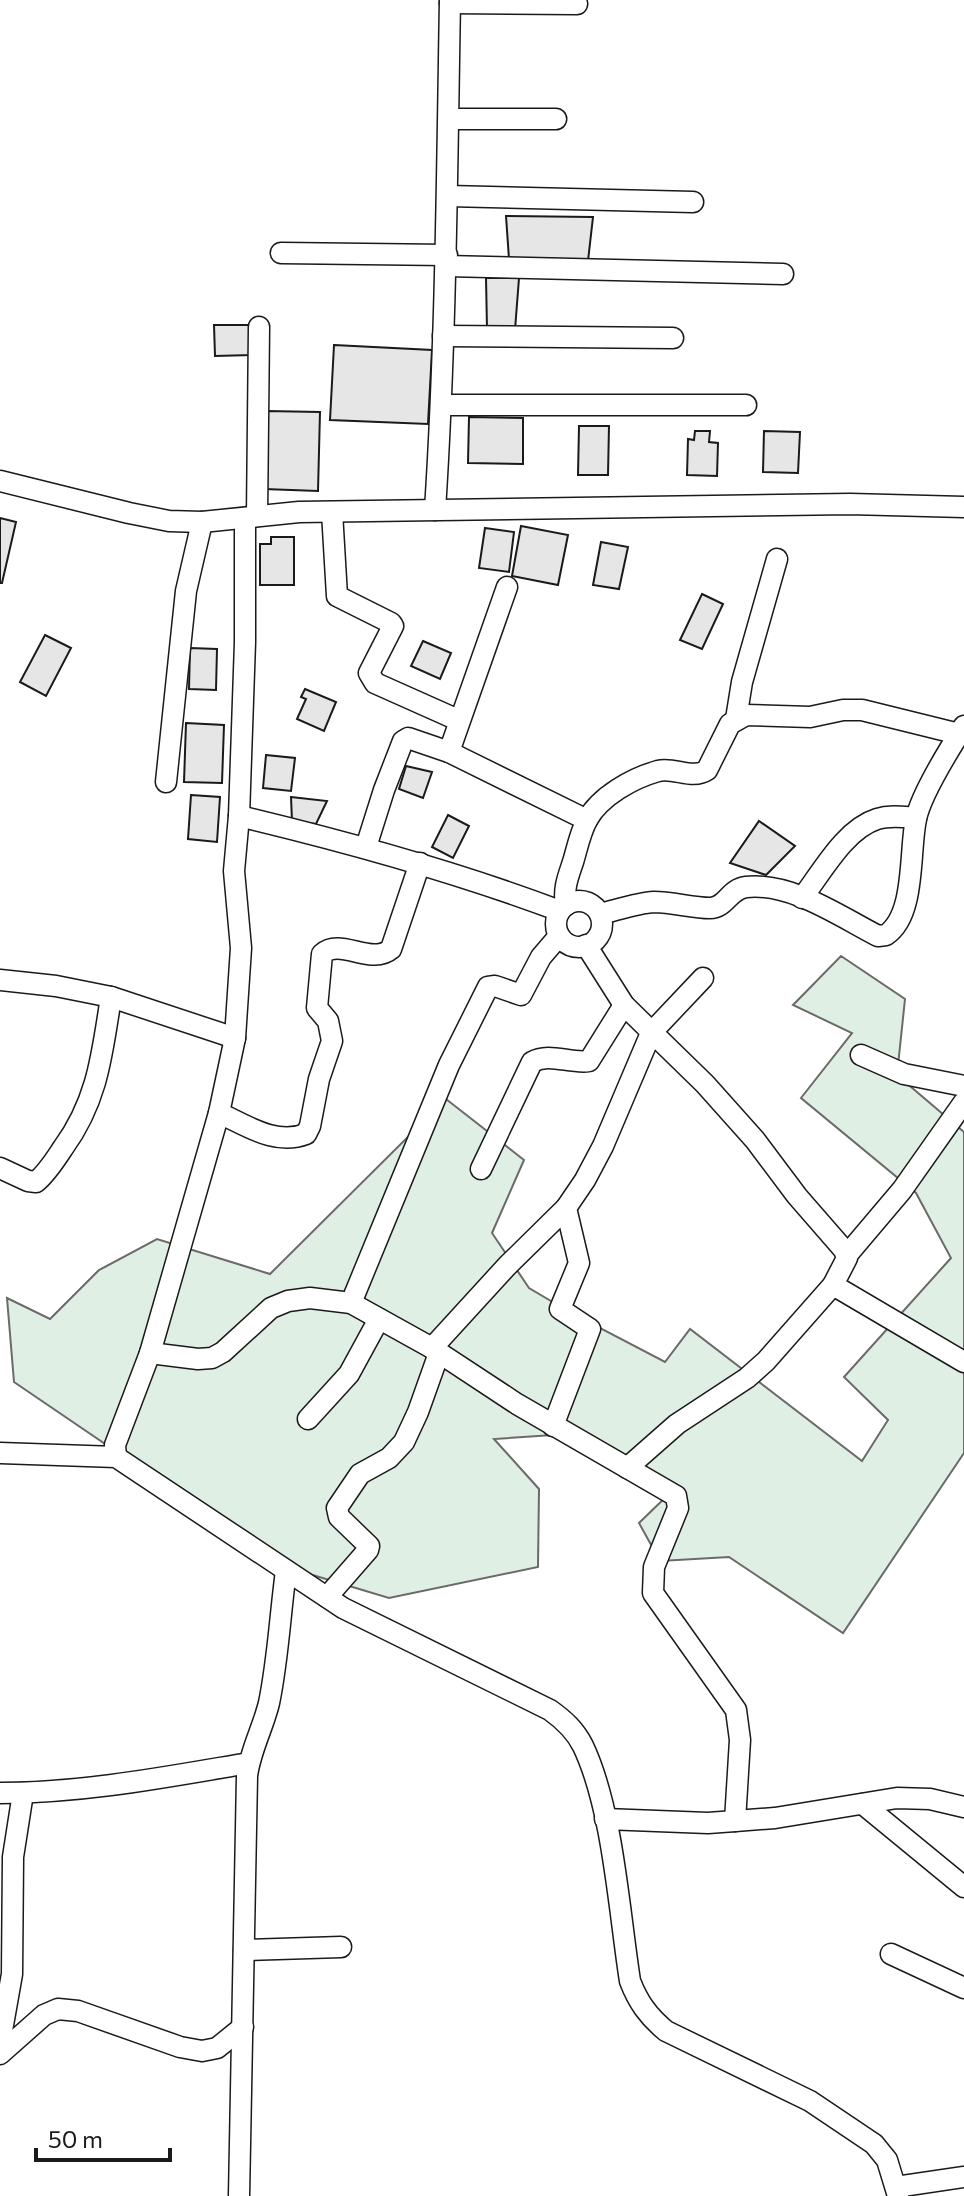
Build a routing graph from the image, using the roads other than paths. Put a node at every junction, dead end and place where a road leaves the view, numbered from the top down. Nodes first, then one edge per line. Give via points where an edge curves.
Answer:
1 (450, 2) edge
2 (577, 4) dead end
3 (449, 119) junction
4 (556, 119) dead end
5 (448, 196) junction
6 (693, 202) dead end
7 (281, 253) dead end
8 (446, 260) junction
9 (783, 274) dead end
10 (259, 327) dead end
11 (443, 336) junction
12 (673, 338) dead end
13 (442, 405) junction
14 (746, 405) dead end
15 (0, 481) edge
16 (964, 507) edge
17 (435, 510) junction
18 (332, 512) junction
19 (251, 517) junction
20 (202, 522) junction
21 (777, 559) dead end
22 (507, 587) dead end
23 (736, 719) junction
24 (458, 720) junction
25 (961, 730) edge
26 (449, 752) junction
27 (166, 782) dead end
28 (239, 816) junction
29 (916, 818) junction
30 (587, 820) junction
31 (366, 847) junction
32 (420, 863) junction
33 (802, 898) junction
34 (563, 908) junction
35 (600, 914) junction
36 (559, 936) junction
37 (586, 945) junction
38 (703, 978) dead end
39 (0, 980) edge
40 (111, 997) junction
41 (624, 1005) junction
42 (651, 1033) junction
43 (235, 1038) junction
44 (861, 1055) dead end
45 (964, 1086) edge
46 (964, 1102) edge
47 (219, 1113) junction
48 (0, 1168) edge
49 (481, 1169) dead end
50 (566, 1208) junction
51 (847, 1255) junction
52 (833, 1285) junction
53 (351, 1303) junction
54 (379, 1319) junction
55 (436, 1351) junction
56 (150, 1353) junction
57 (964, 1362) edge
58 (308, 1419) dead end
59 (553, 1426) junction
60 (0, 1453) edge
61 (116, 1457) junction
62 (627, 1468) junction
63 (286, 1571) junction
64 (327, 1597) junction
65 (249, 1763) junction
66 (0, 1793) edge
67 (23, 1793) junction
68 (863, 1804) junction
69 (964, 1807) edge
70 (605, 1819) junction
71 (735, 1821) junction
72 (964, 1887) edge
73 (341, 1947) dead end
74 (244, 1950) junction
75 (891, 1954) dead end
76 (964, 1988) edge
77 (243, 2027) junction
78 (0, 2042) edge
79 (0, 2054) edge
80 (964, 2177) edge
81 (897, 2191) edge
82 (239, 2196) edge

1 - 2 street
1 - 3 street
3 - 4 street
3 - 5 street
5 - 6 street
5 - 8 street
7 - 8 street
8 - 9 street
8 - 11 street
10 - 19 street
11 - 12 street
11 - 13 street
13 - 14 street
13 - 17 street
15 - 20 street via 129,513
16 - 17 street
17 - 18 street
18 - 19 street
18 - 24 street via 337,596 393,626 369,678
19 - 20 street
19 - 28 street
20 - 27 street via 186,591
21 - 23 street
22 - 24 street
23 - 25 street via 862,710
23 - 30 street via 707,770 695,775 667,770 636,780 617,790
24 - 26 street
25 - 29 street
26 - 30 street
26 - 31 street via 414,738 403,741
28 - 31 street
28 - 43 street via 234,871 241,948
29 - 33 street via 875,819 859,829
29 - 33 street via 906,900 893,931 878,936
30 - 34 street via 565,885
31 - 32 street
32 - 34 street
32 - 47 street via 391,949 376,955 335,949 322,954 317,1008 328,1021 332,1041 306,1134 281,1139
33 - 35 street via 751,887 733,891 712,908 650,902
34 - 35 street via 576,902
34 - 36 street via 557,919
35 - 37 street via 599,935
36 - 37 street via 569,945
36 - 53 street via 521,995 488,987 449,1065
37 - 41 street
38 - 42 street
39 - 40 street
40 - 43 street
40 - 48 street via 96,1083 76,1130 36,1182
41 - 42 street
41 - 49 street via 589,1061 545,1057 532,1062
42 - 50 street via 603,1146
42 - 51 street via 755,1140
43 - 47 street
44 - 45 street via 904,1074
46 - 51 street via 902,1190
47 - 56 street
50 - 55 street via 507,1266
50 - 59 street via 579,1263 560,1307 590,1329
51 - 52 street
52 - 57 street
52 - 62 street via 747,1378 677,1424
53 - 54 street
53 - 56 street via 288,1301 261,1315 212,1358
54 - 55 street
54 - 58 street via 349,1374
55 - 59 street
55 - 64 street via 404,1442 389,1458 360,1474 337,1508 339,1517 369,1546
56 - 61 street via 115,1445
59 - 62 street
60 - 61 street
61 - 63 street
62 - 71 street via 678,1500 654,1567 653,1593 736,1710 740,1740
63 - 64 street
63 - 65 street via 270,1696
64 - 70 street via 568,1723 582,1745
65 - 67 street via 156,1780
65 - 74 street
66 - 67 street
67 - 78 street via 13,1857 12,1974
68 - 69 street via 897,1798
68 - 71 street
68 - 72 street
70 - 71 street
70 - 81 street via 630,1981 652,2020 810,2101 874,2144 887,2160
73 - 74 street
74 - 77 street
75 - 76 street
77 - 79 street via 217,2048 202,2051 58,2009
77 - 82 street
80 - 81 street

